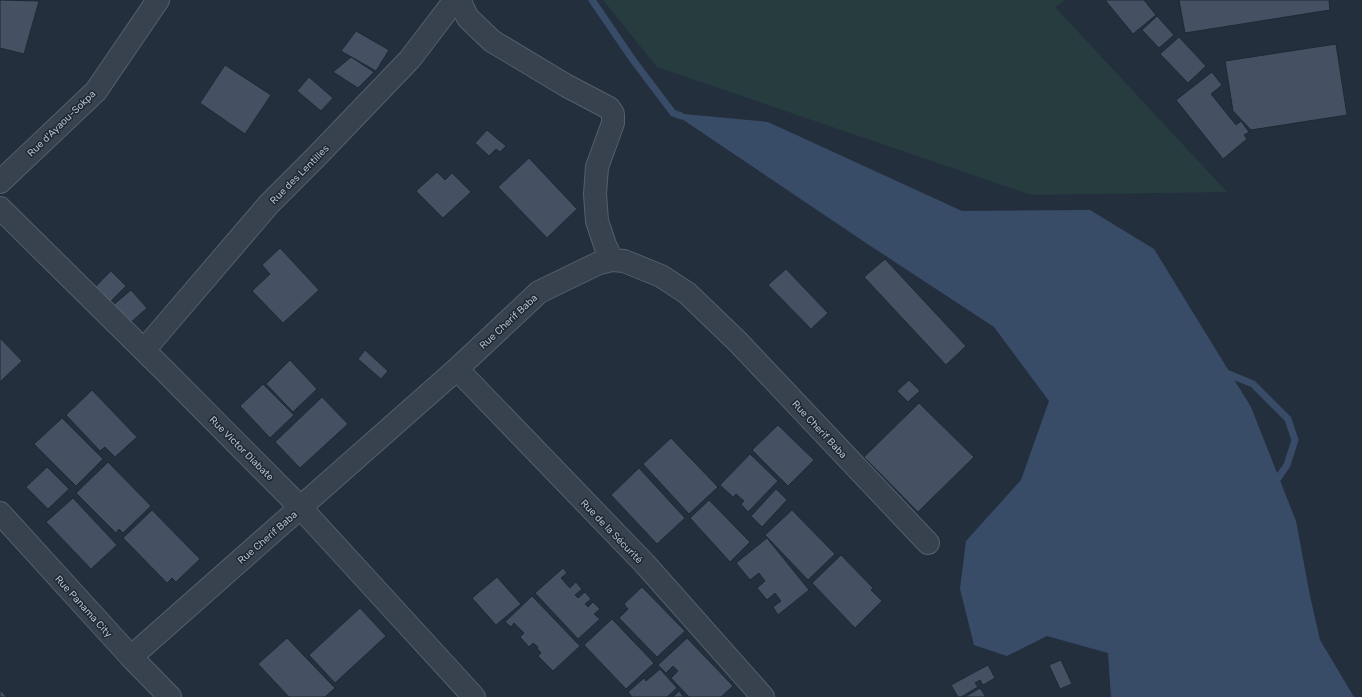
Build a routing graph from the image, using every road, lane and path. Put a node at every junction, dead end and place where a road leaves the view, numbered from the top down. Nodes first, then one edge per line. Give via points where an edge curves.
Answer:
1 (158, 0) edge
2 (455, 0) edge
3 (459, 0) edge
4 (0, 182) edge
5 (0, 208) edge
6 (612, 260) junction
7 (144, 350) junction
8 (457, 370) junction
9 (300, 507) junction
10 (0, 513) edge
11 (928, 543) dead end
12 (131, 657) junction
13 (170, 697) edge
14 (474, 697) edge
15 (763, 697) edge

1 - 4 street, Rue d'Ayaou-Sokpa via 96,90
2 - 7 street, Rue des Lentilles via 410,59 269,204
3 - 6 street via 468,18 492,41 609,108 613,114 613,123 597,167 594,194 597,221
5 - 7 street, Rue Victor Diabate
6 - 8 street, Rue Cherif Baba via 599,263 539,292
6 - 11 street, Rue Cherif Baba via 624,261 661,276 687,293 738,342
7 - 9 street, Rue Victor Diabate
8 - 9 street, Rue Cherif Baba
8 - 15 street, Rue de la Sécurité via 645,564
9 - 12 street, Rue Cherif Baba
9 - 14 street, Rue Victor Diabate
10 - 12 street, Rue Panama City
12 - 13 street, Rue Panama City

